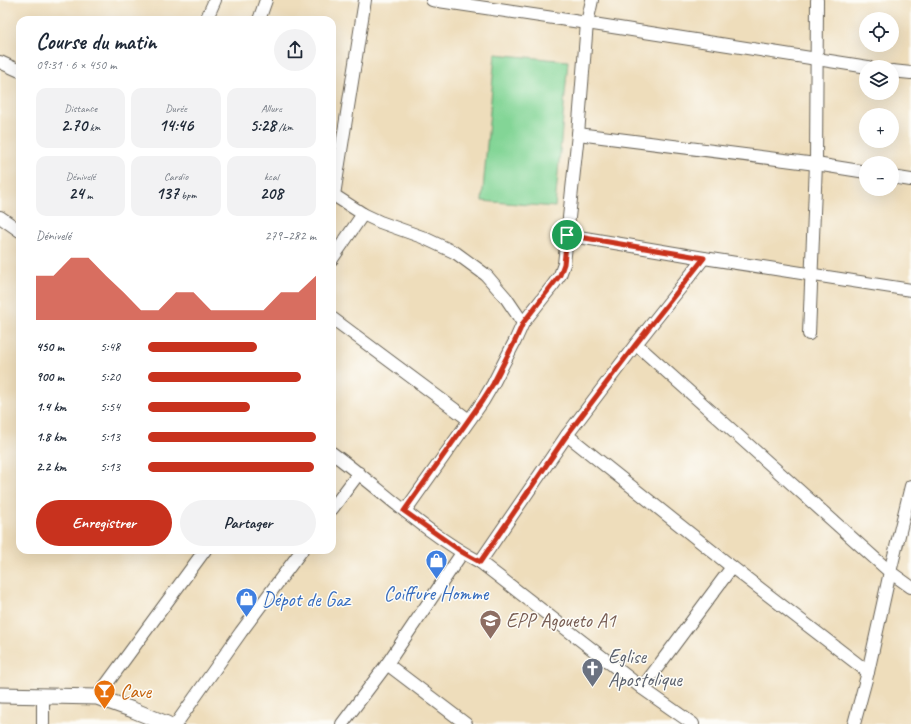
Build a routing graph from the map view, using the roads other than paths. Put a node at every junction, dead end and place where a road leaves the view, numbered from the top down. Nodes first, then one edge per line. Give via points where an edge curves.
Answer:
1 (215, 0) edge
2 (266, 0) edge
3 (365, 0) edge
4 (432, 0) edge
5 (592, 0) edge
6 (817, 0) edge
7 (208, 16) edge
8 (260, 16) edge
9 (587, 23) junction
10 (818, 59) junction
11 (0, 62) edge
12 (859, 66) edge
13 (16, 69) edge
14 (899, 72) edge
15 (911, 74) edge
16 (578, 134) junction
17 (816, 164) junction
18 (859, 171) edge
19 (336, 176) edge
20 (899, 178) edge
21 (911, 180) edge
22 (336, 196) edge
23 (363, 214) junction
24 (0, 217) edge
25 (16, 228) edge
26 (567, 235) junction
27 (336, 253) edge
28 (704, 258) junction
29 (811, 275) junction
30 (911, 290) edge
31 (336, 321) edge
32 (523, 323) junction
33 (809, 334) dead end
34 (636, 344) junction
35 (470, 420) junction
36 (567, 435) junction
37 (336, 456) edge
38 (359, 473) junction
39 (911, 486) edge
40 (336, 504) edge
41 (404, 511) junction
42 (462, 552) junction
43 (202, 554) edge
44 (299, 554) edge
45 (480, 562) junction
46 (732, 567) junction
47 (890, 572) junction
48 (911, 587) edge
49 (387, 664) junction
50 (868, 672) junction
51 (642, 688) junction
52 (0, 695) edge
53 (43, 696) junction
54 (98, 697) junction
55 (43, 724) edge
56 (166, 724) edge
57 (176, 724) edge
58 (342, 724) edge
59 (466, 724) edge
60 (693, 724) edge
61 (854, 724) edge

1 - 7 street
2 - 8 street
3 - 19 street
4 - 9 street
5 - 9 street
6 - 10 street
9 - 10 street
9 - 16 street
10 - 12 street
10 - 17 street
11 - 13 street
14 - 15 street
16 - 17 street
16 - 26 street
17 - 18 street
17 - 29 street
20 - 21 street
22 - 23 street
23 - 27 street
23 - 32 street via 456,253 486,274
24 - 25 street
26 - 28 street
26 - 32 street via 564,264 560,275
28 - 29 street
28 - 34 street
29 - 30 street
29 - 33 street
31 - 35 street
32 - 35 street via 493,384
34 - 36 street
34 - 47 street
35 - 41 street
36 - 45 street
36 - 46 street
37 - 38 street
38 - 40 street
38 - 41 street
39 - 47 street
41 - 42 street
42 - 45 street
42 - 49 street
43 - 54 street
44 - 57 street
45 - 51 street
46 - 50 street
46 - 51 street
47 - 48 street
47 - 50 street
49 - 58 street
49 - 59 street
50 - 61 street
51 - 60 street
52 - 53 street
53 - 54 street
53 - 55 street
54 - 56 street

